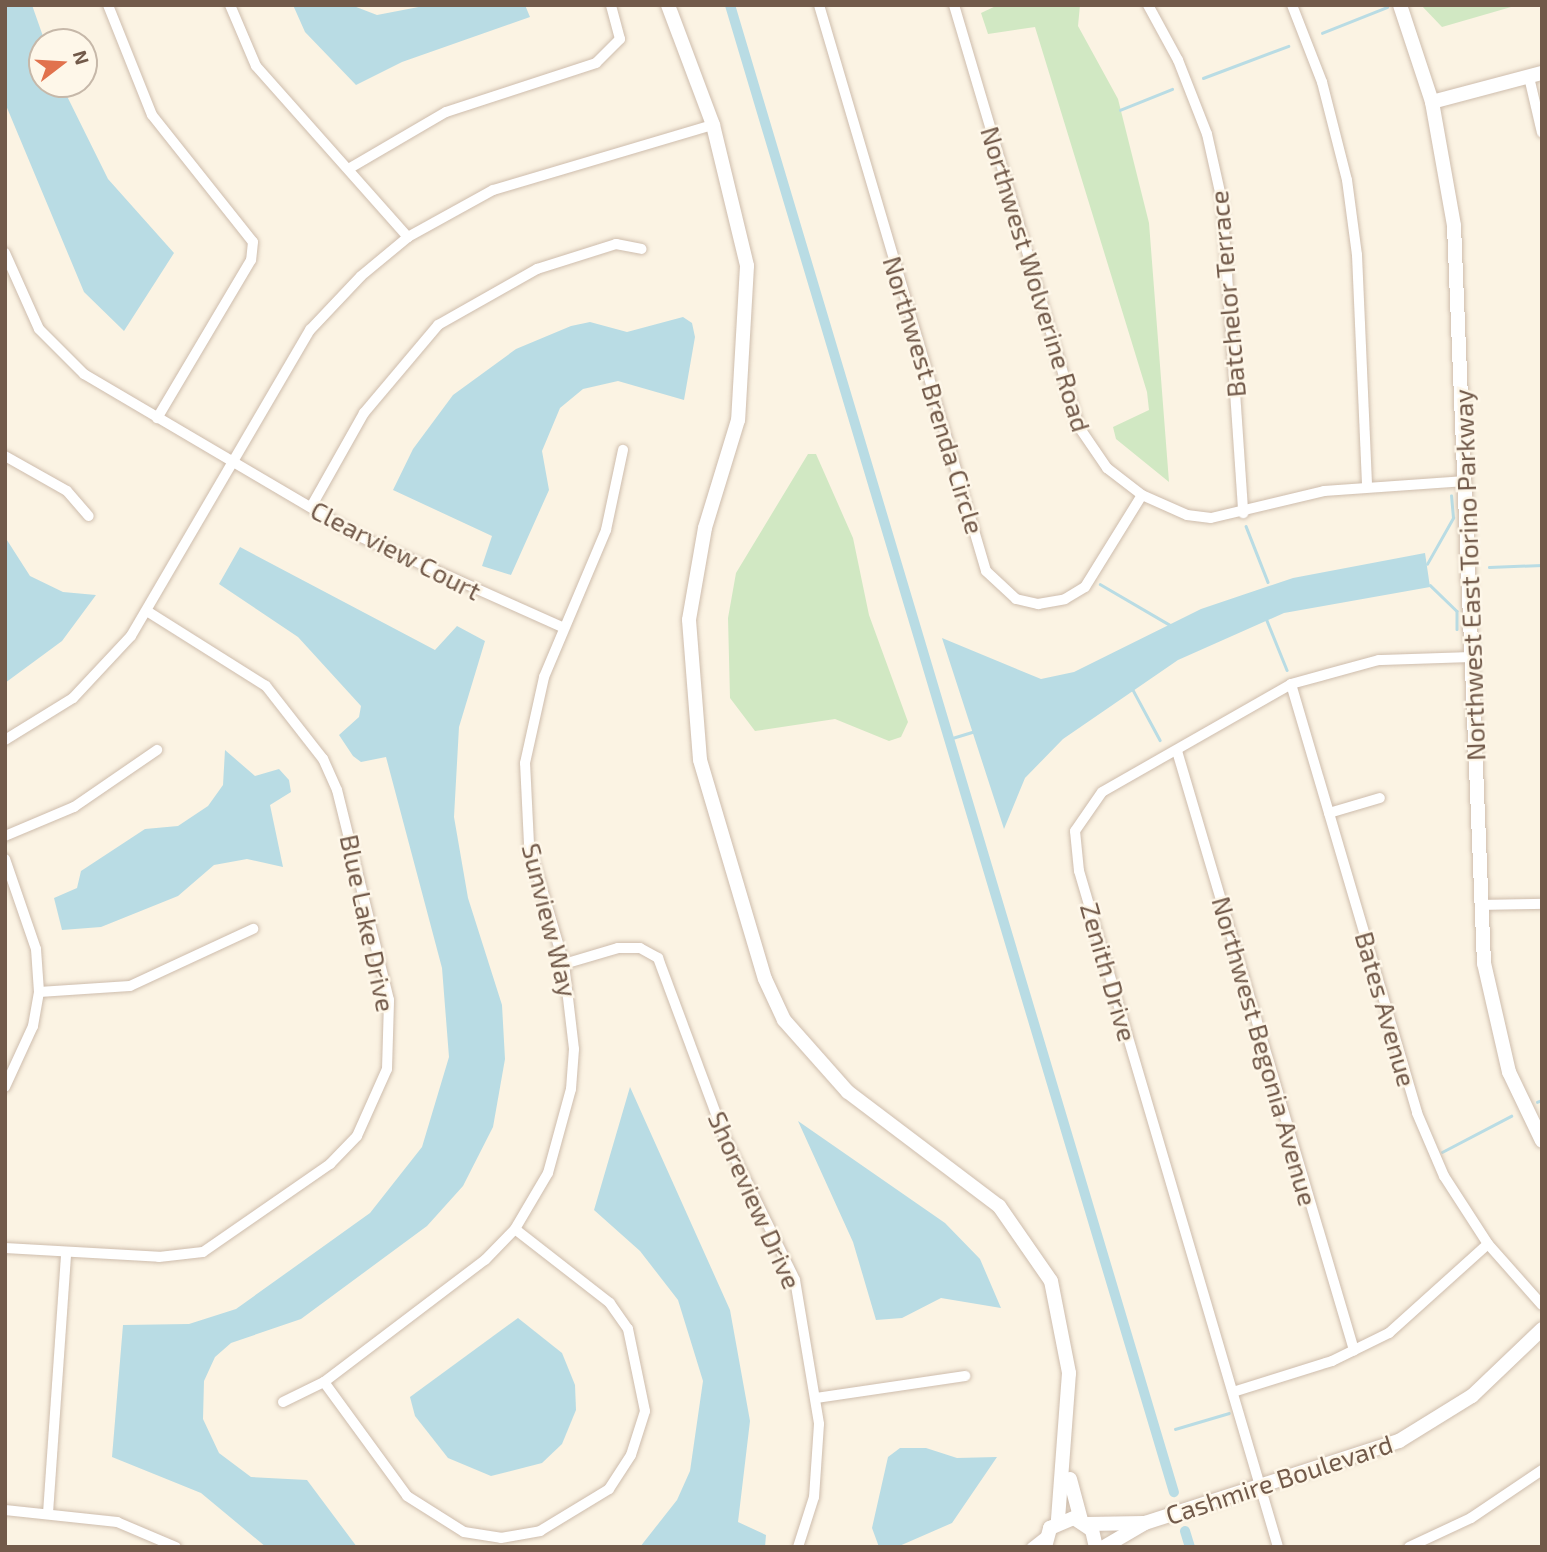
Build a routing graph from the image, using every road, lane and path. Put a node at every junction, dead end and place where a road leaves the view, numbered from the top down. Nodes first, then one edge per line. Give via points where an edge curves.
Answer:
1 (108, 5) edge
2 (230, 5) edge
3 (611, 5) edge
4 (668, 5) edge
5 (819, 5) edge
6 (954, 5) edge
7 (1148, 5) edge
8 (1292, 5) edge
9 (1400, 5) edge
10 (1536, 75) edge
11 (1432, 102) junction
12 (713, 125) junction
13 (1542, 133) edge
14 (350, 168) junction
15 (408, 237) junction
16 (642, 249) dead end
17 (5, 253) edge
18 (157, 418) junction
19 (623, 450) dead end
20 (5, 456) edge
21 (234, 462) junction
22 (1466, 481) junction
23 (1367, 487) junction
24 (1142, 495) junction
25 (311, 506) junction
26 (1243, 513) junction
27 (89, 516) dead end
28 (147, 611) junction
29 (564, 628) junction
30 (1474, 657) junction
31 (1290, 684) junction
32 (5, 740) edge
33 (157, 750) dead end
34 (1177, 751) junction
35 (1380, 798) dead end
36 (1329, 813) junction
37 (5, 836) edge
38 (5, 859) edge
39 (1542, 904) edge
40 (1482, 905) junction
41 (253, 929) dead end
42 (564, 964) junction
43 (39, 992) junction
44 (5, 1087) edge
45 (1542, 1141) edge
46 (515, 1229) junction
47 (1488, 1244) junction
48 (5, 1248) edge
49 (66, 1253) junction
50 (1542, 1305) edge
51 (1542, 1329) edge
52 (1354, 1350) junction
53 (965, 1376) dead end
54 (324, 1382) junction
55 (1233, 1392) junction
56 (816, 1398) junction
57 (283, 1402) dead end
58 (1066, 1457) junction
59 (1542, 1470) edge
60 (1261, 1488) junction
61 (5, 1510) edge
62 (48, 1513) junction
63 (1058, 1521) junction
64 (1084, 1522) junction
65 (1145, 1523) junction
66 (1046, 1542) edge
67 (176, 1547) edge
68 (798, 1547) edge
69 (1032, 1547) edge
70 (1096, 1547) edge
71 (1104, 1547) edge
72 (1278, 1547) edge
73 (1409, 1547) edge

1 - 18 street via 152,115 253,242 251,260
2 - 14 street via 256,66
3 - 14 street via 620,39 596,63 446,112
4 - 12 street
5 - 24 street, Northwest Brenda Circle via 986,571 1016,599 1038,604 1065,599 1085,587
6 - 24 street, Northwest Wolverine Road via 1079,427 1090,451
7 - 26 street, Batchelor Terrace via 1178,60 1207,134 1222,201
8 - 23 street via 1322,82 1347,180 1357,255
9 - 11 street, Northwest East Torino Parkway
10 - 11 street
10 - 13 street
11 - 22 street, Northwest East Torino Parkway via 1454,226
12 - 15 street via 493,190
12 - 58 street via 741,229 748,315 738,420 705,528 689,620 700,760 765,979 784,1020 848,1092 999,1206 1051,1281 1067,1342
14 - 15 street
15 - 21 street via 331,303
16 - 25 street via 616,244 537,269 438,325 371,402
17 - 18 street, Clearview Court via 39,329 62,356
18 - 21 street, Clearview Court
19 - 29 street, Sunview Way via 606,530
20 - 27 street via 67,491
21 - 25 street, Clearview Court
21 - 28 street
22 - 23 street, Northwest Wolverine Road
22 - 30 street, Northwest East Torino Parkway
23 - 26 street, Northwest Wolverine Road
24 - 26 street, Northwest Wolverine Road via 1187,515
25 - 29 street, Clearview Court via 447,579
28 - 32 street via 73,698
28 - 49 street, Blue Lake Drive via 266,686 323,759 351,840 389,1000 387,1069 357,1136 221,1244 181,1257
29 - 42 street, Sunview Way via 532,721 524,801 529,844
30 - 31 street, Zenith Drive via 1379,660
30 - 40 street, Northwest East Torino Parkway
31 - 34 street, Zenith Drive
31 - 36 street, Bates Avenue
33 - 37 street via 74,807
34 - 52 street, Northwest Begonia Avenue
34 - 55 street, Zenith Drive via 1093,799 1073,843
35 - 36 street
36 - 47 street, Bates Avenue via 1417,1113 1444,1176
38 - 43 street via 33,936
39 - 40 street
40 - 45 street, Northwest East Torino Parkway via 1496,1032
41 - 43 street via 130,986
42 - 46 street, Sunview Way via 572,1002 571,1089 548,1173
42 - 56 street, Shoreview Drive via 640,948 668,973 707,1094 795,1280
43 - 44 street via 33,1026
46 - 54 street, Sunview Way via 444,1294
46 - 54 street via 610,1303 628,1329 645,1411 631,1455 609,1489 540,1531 501,1538 464,1532 407,1496
47 - 50 street, Bates Avenue
47 - 52 street via 1423,1306
48 - 49 street, Blue Lake Drive
49 - 62 street
51 - 60 street, Cashmire Boulevard via 1472,1396 1399,1441
52 - 55 street
53 - 56 street
54 - 57 street, Sunview Way
55 - 60 street, Zenith Drive
56 - 68 street, Shoreview Drive via 814,1497
58 - 63 street
58 - 64 street
59 - 73 street via 1471,1518
60 - 65 street, Cashmire Boulevard
60 - 72 street, Zenith Drive
61 - 62 street
62 - 67 street via 117,1522
63 - 64 street, Cashmire Boulevard
63 - 66 street
64 - 65 street, Cashmire Boulevard
64 - 70 street
65 - 71 street, Cashmire Boulevard
66 - 69 street

